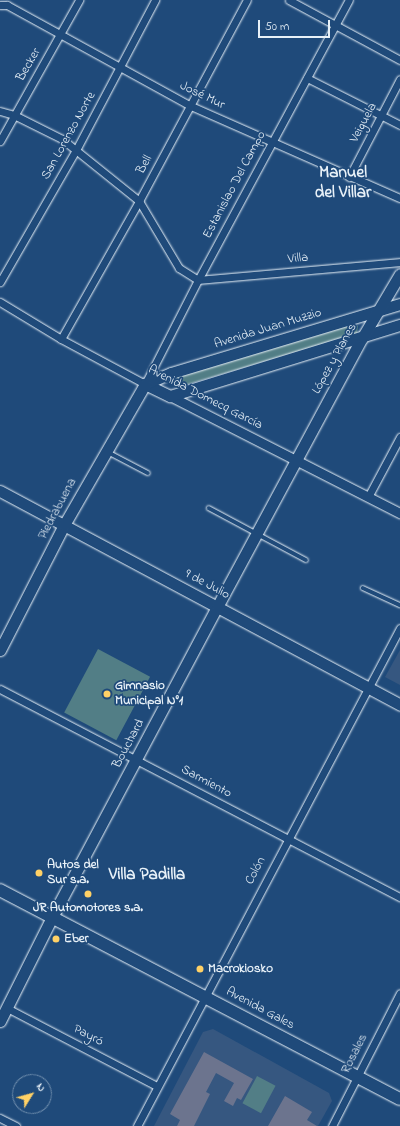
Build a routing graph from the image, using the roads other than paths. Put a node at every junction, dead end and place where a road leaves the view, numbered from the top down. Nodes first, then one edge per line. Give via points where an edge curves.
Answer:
1 (80, 0) edge
2 (155, 0) edge
3 (247, 0) edge
4 (289, 0) edge
5 (349, 0) edge
6 (6, 3) edge
7 (335, 25) junction
8 (60, 34) junction
9 (400, 60) edge
10 (121, 67) junction
11 (307, 78) junction
12 (400, 79) edge
13 (191, 106) junction
14 (0, 111) edge
15 (14, 115) junction
16 (381, 115) junction
17 (400, 125) edge
18 (0, 141) edge
19 (272, 142) junction
20 (76, 150) junction
21 (349, 177) junction
22 (400, 198) edge
23 (139, 201) junction
24 (400, 262) edge
25 (399, 277) edge
26 (198, 280) junction
27 (0, 282) edge
28 (0, 302) edge
29 (400, 304) edge
30 (378, 310) junction
31 (400, 325) edge
32 (362, 338) junction
33 (60, 339) junction
34 (145, 384) junction
35 (170, 396) junction
36 (400, 437) edge
37 (105, 451) junction
38 (296, 459) junction
39 (148, 473) dead end
40 (0, 491) edge
41 (368, 497) junction
42 (208, 508) dead end
43 (400, 513) edge
44 (64, 525) junction
45 (258, 534) junction
46 (306, 560) dead end
47 (363, 588) dead end
48 (400, 605) edge
49 (217, 607) junction
50 (400, 628) edge
51 (0, 650) edge
52 (368, 688) junction
53 (0, 689) edge
54 (400, 705) edge
55 (137, 759) junction
56 (286, 839) junction
57 (0, 890) edge
58 (400, 897) edge
59 (52, 917) junction
60 (400, 993) edge
61 (205, 995) junction
62 (7, 1008) junction
63 (0, 1021) edge
64 (357, 1077) junction
65 (158, 1086) junction
66 (400, 1099) edge
67 (0, 1118) edge
68 (13, 1125) edge
69 (137, 1126) edge
70 (332, 1126) edge

1 - 8 street, Becker
2 - 10 street, San Lorenzo Norte
3 - 13 street, Bell
4 - 7 street
5 - 7 street, Estanislao Del Campo
6 - 8 street, José Mur
7 - 9 street
7 - 11 street, Estanislao Del Campo
8 - 10 street, José Mur
8 - 15 street, Becker
10 - 13 street, José Mur
10 - 20 street, San Lorenzo Norte
11 - 16 street
11 - 19 street, Estanislao Del Campo
12 - 16 street, Veiguela
13 - 19 street, José Mur
13 - 23 street, Bell
14 - 15 street
15 - 18 street, Becker
15 - 20 street via 51,133
16 - 17 street
16 - 21 street, Veiguela
19 - 21 street, José Mur
19 - 26 street, Estanislao Del Campo
20 - 23 street
20 - 27 street, San Lorenzo Norte
21 - 22 street, José Mur
23 - 26 street via 179,268
23 - 33 street, Bell
24 - 26 street, Villa
25 - 30 main road, López y Planes
26 - 34 street, Estanislao Del Campo
28 - 33 street, Avenida Domecq García
29 - 30 main road, Avenida Juan Muzzio
30 - 32 main road, López y Planes
30 - 34 main road, Avenida Juan Muzzio via 171,373
31 - 32 main road
32 - 35 main road
32 - 38 main road, López y Planes
33 - 34 street, Avenida Domecq García
34 - 35 main road, Avenida Domecq García
34 - 37 main road, Piedrabuena
35 - 38 street, Avenida Domecq García
36 - 41 street
37 - 39 lane
37 - 44 main road, Piedrabuena
38 - 41 street, Avenida Domecq García
38 - 45 main road, Bouchard
40 - 44 main road, 9 de Julio
41 - 43 street, Avenida Domecq García
42 - 45 lane
44 - 49 main road, 9 de Julio
44 - 51 main road, Piedrabuena
45 - 46 lane
45 - 49 main road, Bouchard
47 - 48 lane
49 - 52 main road, 9 de Julio
49 - 55 main road, Bouchard
50 - 52 street, Colón
52 - 54 main road, 9 de Julio
52 - 56 street, Colón
53 - 55 street, Sarmiento
55 - 56 street, Sarmiento
55 - 59 main road, Bouchard
56 - 58 street, Sarmiento
56 - 61 street, Colón
57 - 59 main road, Avenida Gales
59 - 61 main road, Avenida Gales
59 - 62 main road, Bouchard
60 - 64 street, Rosales
61 - 64 main road, Avenida Gales
61 - 65 street, Colón
62 - 63 main road, Bouchard
62 - 65 street, Payró
64 - 66 main road, Avenida Gales
64 - 70 street, Rosales
65 - 69 street, Colón
67 - 68 street

